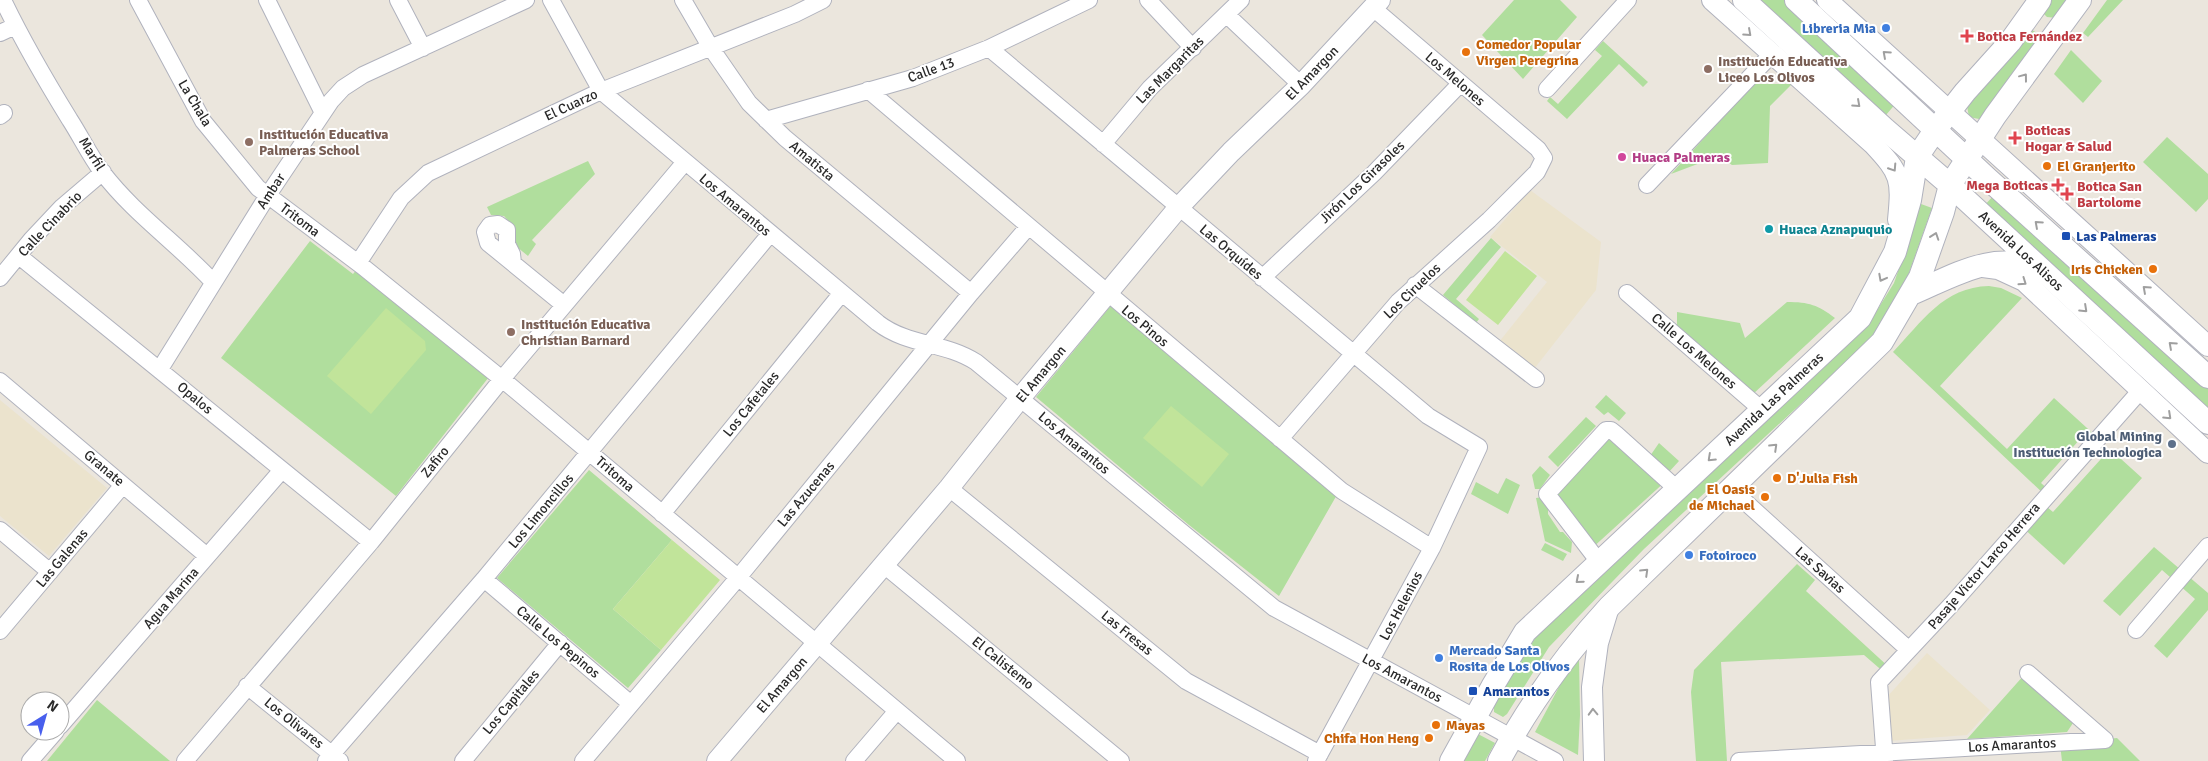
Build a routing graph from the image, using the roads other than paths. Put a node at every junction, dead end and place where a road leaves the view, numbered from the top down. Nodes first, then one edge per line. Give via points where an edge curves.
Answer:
1 (4, 0) edge
2 (138, 0) edge
3 (267, 0) edge
4 (398, 0) edge
5 (526, 0) edge
6 (551, 0) edge
7 (683, 0) edge
8 (823, 0) edge
9 (1088, 0) edge
10 (1148, 0) edge
11 (1241, 0) edge
12 (1628, 0) edge
13 (1712, 0) edge
14 (1744, 0) edge
15 (1796, 0) edge
16 (1826, 0) edge
17 (2080, 0) edge
18 (1377, 4) edge
19 (2036, 5) edge
20 (792, 7) edge
21 (1227, 15) junction
22 (15, 26) junction
23 (2057, 31) junction
24 (0, 33) edge
25 (422, 48) junction
26 (711, 48) junction
27 (989, 48) junction
28 (1193, 48) junction
29 (1772, 54) junction
30 (1460, 84) junction
31 (1301, 85) junction
32 (1547, 89) dead end
33 (868, 90) junction
34 (600, 91) junction
35 (322, 111) junction
36 (766, 120) junction
37 (1942, 120) junction
38 (1980, 140) junction
39 (1103, 144) junction
40 (1538, 150) joint
41 (1917, 157) junction
42 (1968, 159) junction
43 (685, 162) junction
44 (102, 172) junction
45 (1647, 185) dead end
46 (1950, 185) junction
47 (268, 195) junction
48 (1179, 207) junction
49 (1028, 227) junction
50 (770, 234) junction
51 (1895, 252) junction
52 (19, 256) junction
53 (358, 263) junction
54 (513, 263) dead end
55 (1978, 266) junction
56 (2049, 276) junction
57 (0, 278) edge
58 (1262, 278) junction
59 (213, 282) junction
60 (1415, 285) junction
61 (971, 293) junction
62 (1627, 293) dead end
63 (841, 294) junction
64 (1107, 294) junction
65 (1911, 294) junction
66 (564, 305) junction
67 (2206, 339) edge
68 (930, 344) junction
69 (1352, 354) junction
70 (160, 369) junction
71 (2208, 377) edge
72 (502, 379) junction
73 (1536, 379) dead end
74 (0, 381) edge
75 (2141, 390) junction
76 (1021, 397) junction
77 (1762, 410) junction
78 (2208, 423) edge
79 (1280, 438) junction
80 (1480, 447) joint
81 (590, 453) junction
82 (2208, 453) edge
83 (282, 470) junction
84 (123, 485) junction
85 (949, 488) junction
86 (1677, 489) junction
87 (1731, 489) junction
88 (662, 514) junction
89 (0, 530) edge
90 (371, 542) junction
91 (2208, 546) edge
92 (1432, 548) junction
93 (207, 556) junction
94 (1599, 562) junction
95 (884, 565) junction
96 (50, 572) junction
97 (484, 579) junction
98 (738, 579) junction
99 (1609, 607) junction
100 (2136, 630) dead end
101 (0, 631) edge
102 (560, 643) junction
103 (816, 645) junction
104 (1909, 650) junction
105 (1372, 661) junction
106 (2028, 673) dead end
107 (247, 686) junction
108 (631, 704) junction
109 (896, 712) junction
110 (70, 714) edge
111 (1475, 718) junction
112 (1512, 737) junction
113 (47, 741) edge
114 (1884, 757) edge
115 (1318, 758) edge
116 (333, 759) edge
117 (30, 761) edge
118 (185, 761) edge
119 (463, 761) edge
120 (582, 761) edge
121 (717, 761) edge
122 (854, 761) edge
123 (957, 761) edge
124 (1121, 761) edge
125 (1451, 761) edge
126 (1499, 761) edge
127 (1555, 761) edge
128 (1594, 761) edge
129 (1739, 761) edge

1 - 22 street, Marfil
2 - 47 street, La Chala via 203,120 258,188
3 - 35 street
4 - 25 street
5 - 25 street, Ambar
6 - 34 street, Los Amarantos
7 - 26 street, Amatista
8 - 20 street, El Cuarzo
9 - 27 street, Calle 13
10 - 28 street
11 - 21 street, Las Margaritas
12 - 32 street
13 -> 29 street
14 -> 41 main road, Avenida Los Alisos
15 - 37 main road
37 -> 16 street
17 - 23 main road
18 - 30 street, Los Melones
18 - 31 street, El Amargon
19 - 23 main road
19 - 37 main road, Avenida Las Palmeras via 2010,42
20 - 26 street, El Cuarzo
21 - 28 street, Las Margaritas
21 - 31 street
22 - 24 street
22 - 44 street, Marfil
38 -> 23 main road
25 - 35 street, Ambar via 363,75 343,88
26 - 34 street, El Cuarzo
26 - 36 street, Amatista via 749,103
27 - 33 street, Calle 13 via 913,78
27 - 39 street, Las Orquídes
28 - 39 street, Las Margaritas via 1150,88
29 - 45 street
29 -> 51 street via 1873,144 1899,178
30 - 40 street, Los Melones
30 - 58 street, Jirón Los Girasoles via 1374,173
31 - 48 street, El Amargon
33 - 36 street, Calle 13
33 - 49 street, Los Pinos
34 - 43 street, Los Amarantos
34 - 53 street, El Cuarzo via 428,173 401,198
35 - 47 street, Ambar
36 - 61 street, Amatista
37 - 38 street
37 - 41 main road, Avenida Las Palmeras
37 - 42 main road
38 - 42 main road
67 -> 38 street
39 - 48 street, Las Orquídes
40 - 60 street, Los Ciruelos via 1544,158 1537,172 1489,220
41 - 46 main road, Avenida Los Alisos
41 - 51 main road, Avenida Las Palmeras via 1910,200
42 - 46 main road
71 -> 42 main road
43 - 50 street, Los Amarantos
43 - 66 street, Zafiro
44 - 52 street, Calle Cinabrio via 62,208
44 - 59 street, Marfil via 156,230 195,262
46 - 56 main road, Avenida Los Alisos
65 -> 46 main road via 1927,259
47 - 53 street, Tritoma
47 - 59 street, Ambar
48 - 58 street, Las Orquídes
48 - 64 street, El Amargon
49 - 61 street, Las Azucenas
49 - 64 street, Los Pinos
50 - 63 street, Los Amarantos
50 - 81 street, Los Limoncillos
51 -> 77 main road, Avenida Las Palmeras via 1860,318
52 - 57 street, Calle Cinabrio
52 - 70 street, Opalos
53 - 72 street, Tritoma
54 - 66 street
55 - 56 main road via 1999,261 2015,262
55 - 65 main road
55 -> 75 street, Avenida Los Alisos via 1998,269 2024,281
56 -> 78 main road, Avenida Los Alisos
58 - 69 street, Las Orquídes
59 - 70 street, Ambar
60 - 69 street, Los Ciruelos
60 - 73 street
61 - 68 street, Las Azucenas
62 - 77 street, Calle Los Melones
63 - 68 street, Los Amarantos via 892,333
63 - 88 street, Los Cafetales
64 - 76 street, El Amargon
64 - 79 street, Los Pinos
87 -> 65 main road via 1882,342
66 - 72 street, Zafiro
68 - 76 street, Los Amarantos via 969,357
68 - 98 street, Las Azucenas
69 - 79 street, Los Ciruelos
69 - 80 street, Las Orquídes via 1428,416
70 - 83 street, Opalos
72 - 81 street, Tritoma
72 - 90 street, Zafiro
74 - 84 street, Granate
75 -> 82 street, Avenida Los Alisos
75 - 104 street, Pasaje Victor Larco Herrera
76 - 85 street, El Amargon
76 - 105 street, Los Amarantos via 1274,608
77 -> 86 main road, Avenida Las Palmeras
79 - 92 street, Los Pinos via 1342,491
80 - 92 street, Los Helenios
81 - 88 street, Tritoma
81 - 97 street, Los Limoncillos
83 - 90 street, Opalos
83 - 93 street, Agua Marina
84 - 93 street, Granate
84 - 96 street, Las Galenas
85 - 95 street, El Amargon
85 - 115 street, Las Fresas via 1186,681
86 - 94 main road, Avenida Las Palmeras
86 - 94 street via 1616,434 1606,430 1548,494
99 -> 87 main road
87 - 104 street, Las Savias
88 - 98 street, Tritoma
89 - 96 street
90 - 107 street, Zafiro
91 - 100 street
92 - 105 street, Los Helenios
93 - 110 street, Agua Marina
94 -> 111 main road, Avenida Las Palmeras via 1525,632
95 - 103 street, El Amargon
95 - 124 street, El Calistemo
96 - 101 street, Las Galenas
97 - 102 street, Calle Los Pepinos
97 - 116 street, Los Limoncillos
98 - 103 street, Tritoma
98 - 108 street, Las Azucenas
99 - 112 main road via 1556,668
128 -> 99 street via 1592,686 1598,643
102 - 108 street, Calle Los Pepinos
102 - 119 street, Los Capitales
103 - 109 street, Tritoma
103 - 121 street, El Amargon
104 - 114 street, Pasaje Victor Larco Herrera via 1879,682
105 - 111 street, Los Amarantos
105 - 115 street, Los Helenios
106 - 114 street, Los Amarantos via 2105,740
107 - 116 street, Los Olivares
107 - 118 street, Zafiro
108 - 120 street, Las Azucenas
109 - 122 street
109 - 123 street, Tritoma
111 - 112 street, Los Amarantos
111 - 125 main road, Avenida Las Palmeras
112 - 126 main road
112 - 127 street, Los Amarantos
113 - 117 street
114 - 129 street, Los Amarantos

